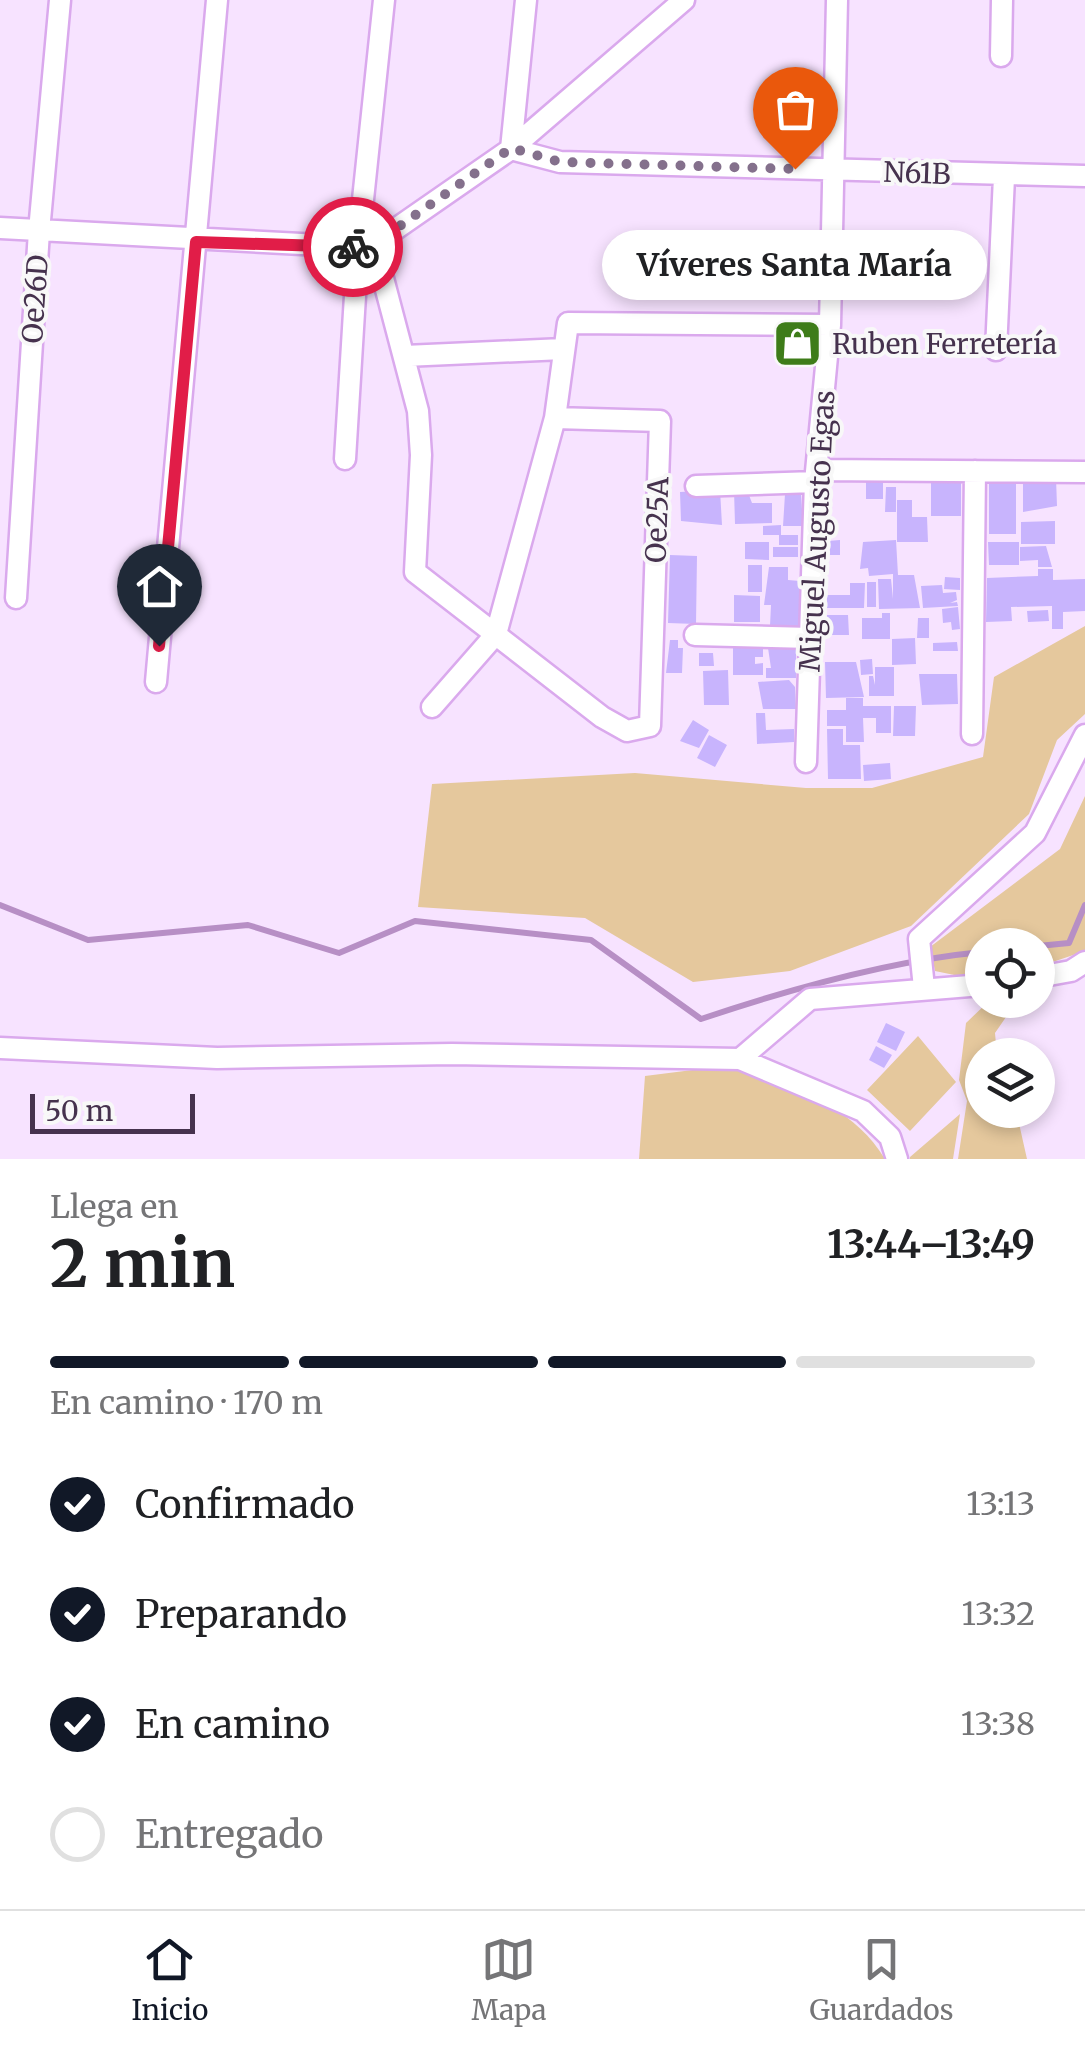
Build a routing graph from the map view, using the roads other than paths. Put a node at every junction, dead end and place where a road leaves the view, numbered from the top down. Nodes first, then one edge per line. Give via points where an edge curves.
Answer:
1 (60, 0) edge
2 (217, 0) edge
3 (384, 0) edge
4 (526, 0) edge
5 (684, 0) edge
6 (837, 0) edge
7 (1002, 0) edge
8 (1002, 56) dead end
9 (511, 148) junction
10 (834, 170) junction
11 (1085, 176) edge
12 (1004, 177) junction
13 (0, 228) edge
14 (40, 231) junction
15 (196, 242) junction
16 (366, 245) junction
17 (830, 325) junction
18 (562, 350) junction
19 (996, 350) dead end
20 (405, 356) junction
21 (554, 418) junction
22 (345, 459) dead end
23 (975, 471) junction
24 (1085, 472) edge
25 (816, 476) junction
26 (696, 486) dead end
27 (16, 598) dead end
28 (496, 634) junction
29 (695, 635) dead end
30 (810, 638) junction
31 (156, 682) dead end
32 (432, 707) dead end
33 (972, 734) dead end
34 (1085, 736) edge
35 (806, 762) dead end
36 (1085, 962) edge
37 (1055, 974) edge
38 (965, 986) edge
39 (924, 988) junction
40 (0, 1048) edge
41 (740, 1059) junction
42 (897, 1159) edge

1 - 14 street, Oe26D
2 - 15 street
3 - 16 street
4 - 9 street
5 - 9 street
6 - 10 street, Miguel Augusto Egas
7 - 8 street
9 - 10 street, N61B via 560,162
9 - 16 street
10 - 12 street, N61B
10 - 17 street, Miguel Augusto Egas
11 - 12 street, N61B
12 - 19 street
13 - 14 street
14 - 15 street
14 - 27 street, Oe26D
15 - 16 street
15 - 31 street
16 - 20 street
16 - 22 street
17 - 18 street via 568,322
17 - 25 street, Miguel Augusto Egas
18 - 20 street
18 - 21 street
20 - 28 street via 421,455 413,567
21 - 28 street
21 - 28 street, Oe25A via 660,421 650,726 635,732 611,722
23 - 24 street
23 - 25 street
23 - 33 street
25 - 26 street
25 - 30 street, Miguel Augusto Egas
28 - 32 street
29 - 30 street
30 - 35 street, Miguel Augusto Egas
34 - 39 street via 1035,833 919,939
36 - 37 street
38 - 39 street
39 - 41 street via 810,998
40 - 41 street via 217,1058
41 - 42 street via 863,1111 890,1136

